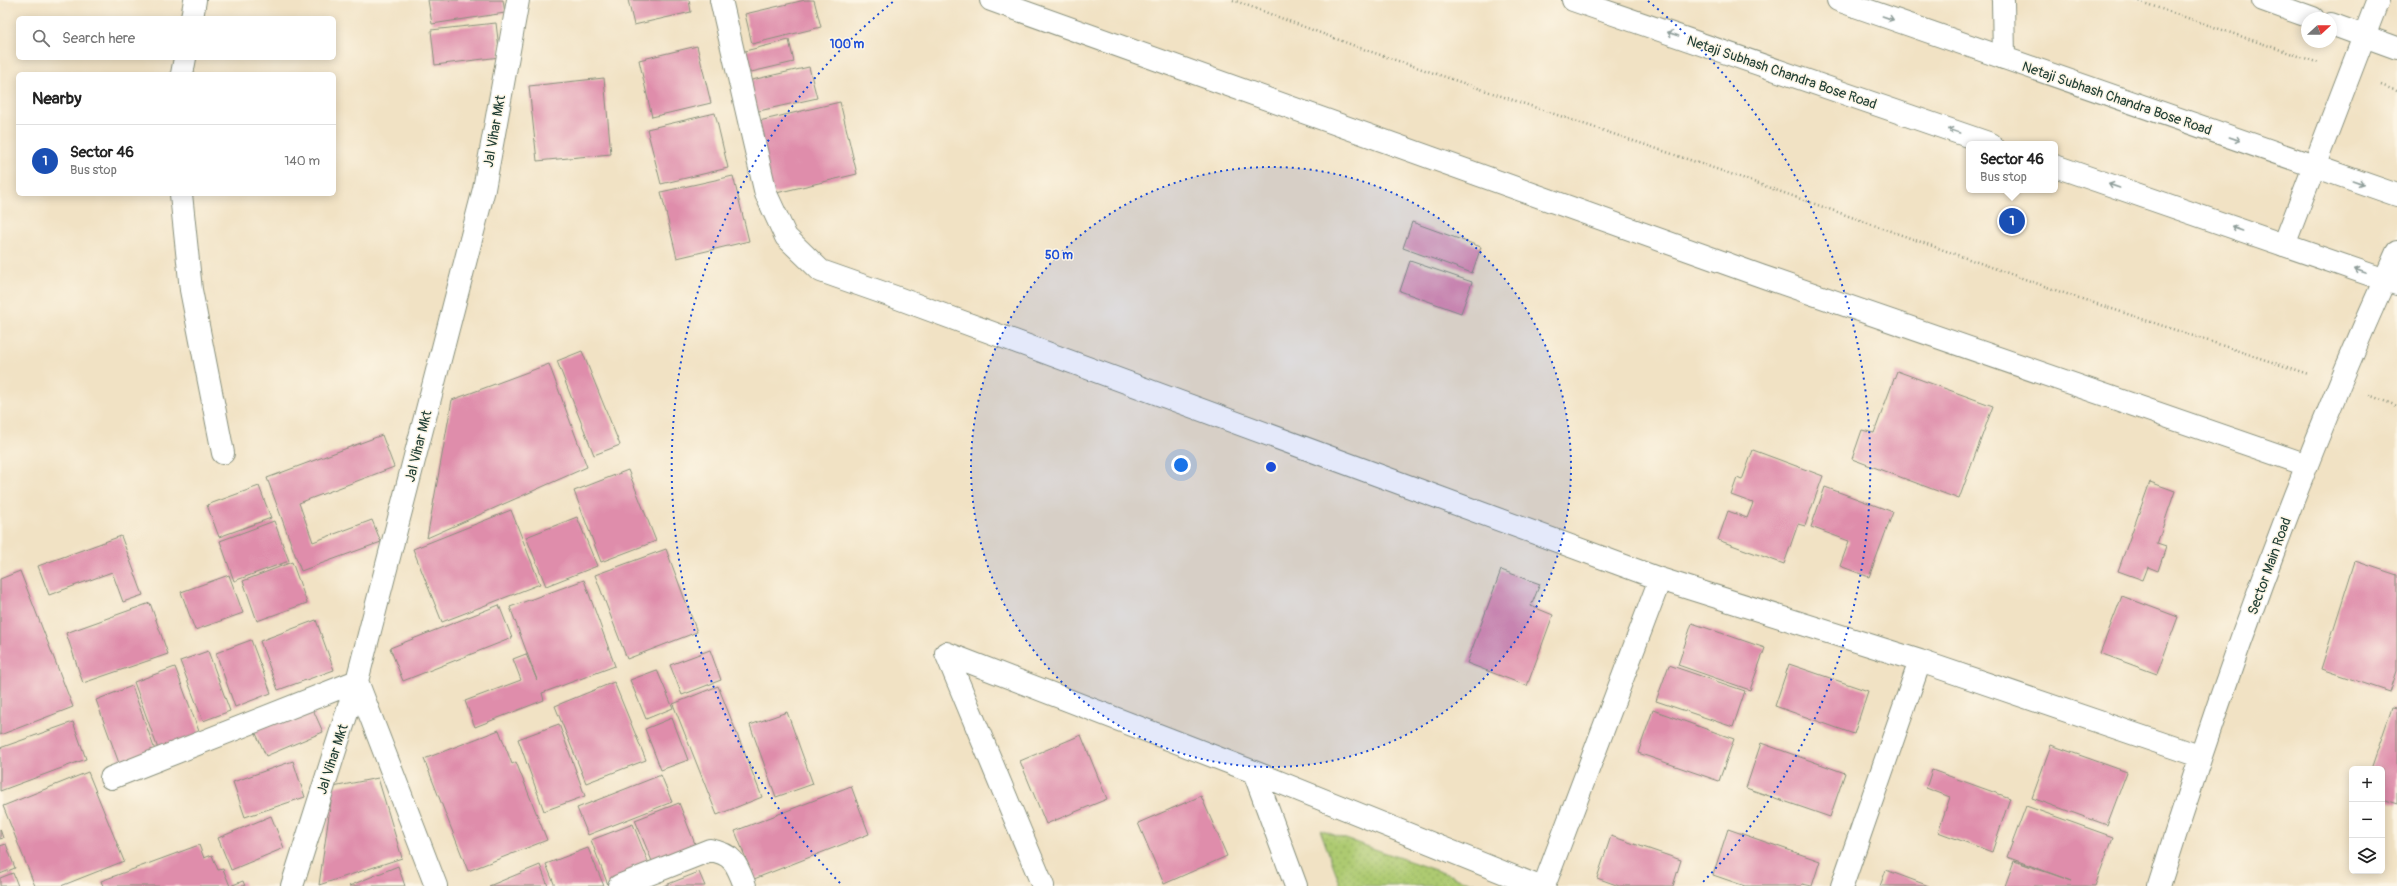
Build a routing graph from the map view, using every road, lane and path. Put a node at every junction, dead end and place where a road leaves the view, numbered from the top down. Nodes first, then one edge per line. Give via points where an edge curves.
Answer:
1 (195, 0) edge
2 (518, 0) edge
3 (722, 0) edge
4 (991, 0) edge
5 (1233, 0) edge
6 (1573, 0) edge
7 (1838, 0) edge
8 (2003, 0) edge
9 (2135, 0) edge
10 (2263, 0) edge
11 (2378, 0) edge
12 (2301, 14) edge
13 (192, 16) edge
14 (2337, 26) edge
15 (2364, 36) junction
16 (2397, 48) edge
17 (2004, 58) junction
18 (185, 60) edge
19 (182, 72) edge
20 (2350, 73) junction
21 (2397, 91) edge
22 (1982, 141) edge
23 (2058, 167) edge
24 (2314, 167) junction
25 (2397, 195) edge
26 (181, 196) edge
27 (2284, 245) junction
28 (2397, 252) edge
29 (2391, 282) edge
30 (2340, 385) junction
31 (223, 453) dead end
32 (2307, 465) junction
33 (1660, 579) junction
34 (1920, 661) junction
35 (357, 681) junction
36 (2199, 756) junction
37 (1254, 772) junction
38 (111, 778) dead end
39 (292, 886) edge
40 (436, 886) edge
41 (619, 886) edge
42 (745, 886) edge
43 (1043, 886) edge
44 (1296, 886) edge
45 (1537, 886) edge
46 (1544, 886) edge
47 (1842, 886) edge
48 (2159, 886) edge

1 - 13 street
2 - 35 street, Jal Vihar Mkt via 484,189
3 - 33 street via 766,194 786,237 821,271
4 - 32 street via 1761,276
5 - 30 path via 1363,49 1731,174 2054,289
22 -> 6 street, Netaji Subhash Chandra Bose Road
7 -> 17 street, Netaji Subhash Chandra Bose Road
8 - 17 street
9 - 20 path
10 - 12 street
11 - 15 street
14 - 15 street
15 - 16 street
15 - 20 street
17 -> 24 street, Netaji Subhash Chandra Bose Road
18 - 19 street
20 - 21 path
20 - 24 street
27 -> 23 street
24 -> 25 street, Netaji Subhash Chandra Bose Road
24 - 27 street
26 - 31 street via 191,290
29 -> 27 street
28 - 29 street, Sector Main Road
29 - 30 street, Sector Main Road
30 - 32 street, Sector Main Road
32 - 36 street, Sector Main Road
33 - 34 street
33 - 46 street
34 - 36 street
34 - 47 street
35 - 38 street
35 - 39 street, Jal Vihar Mkt
35 - 40 street
36 - 48 street, Sector Main Road
37 - 43 street via 946,653
37 - 44 street
37 - 45 street
41 - 42 street via 710,850 724,852 737,864

